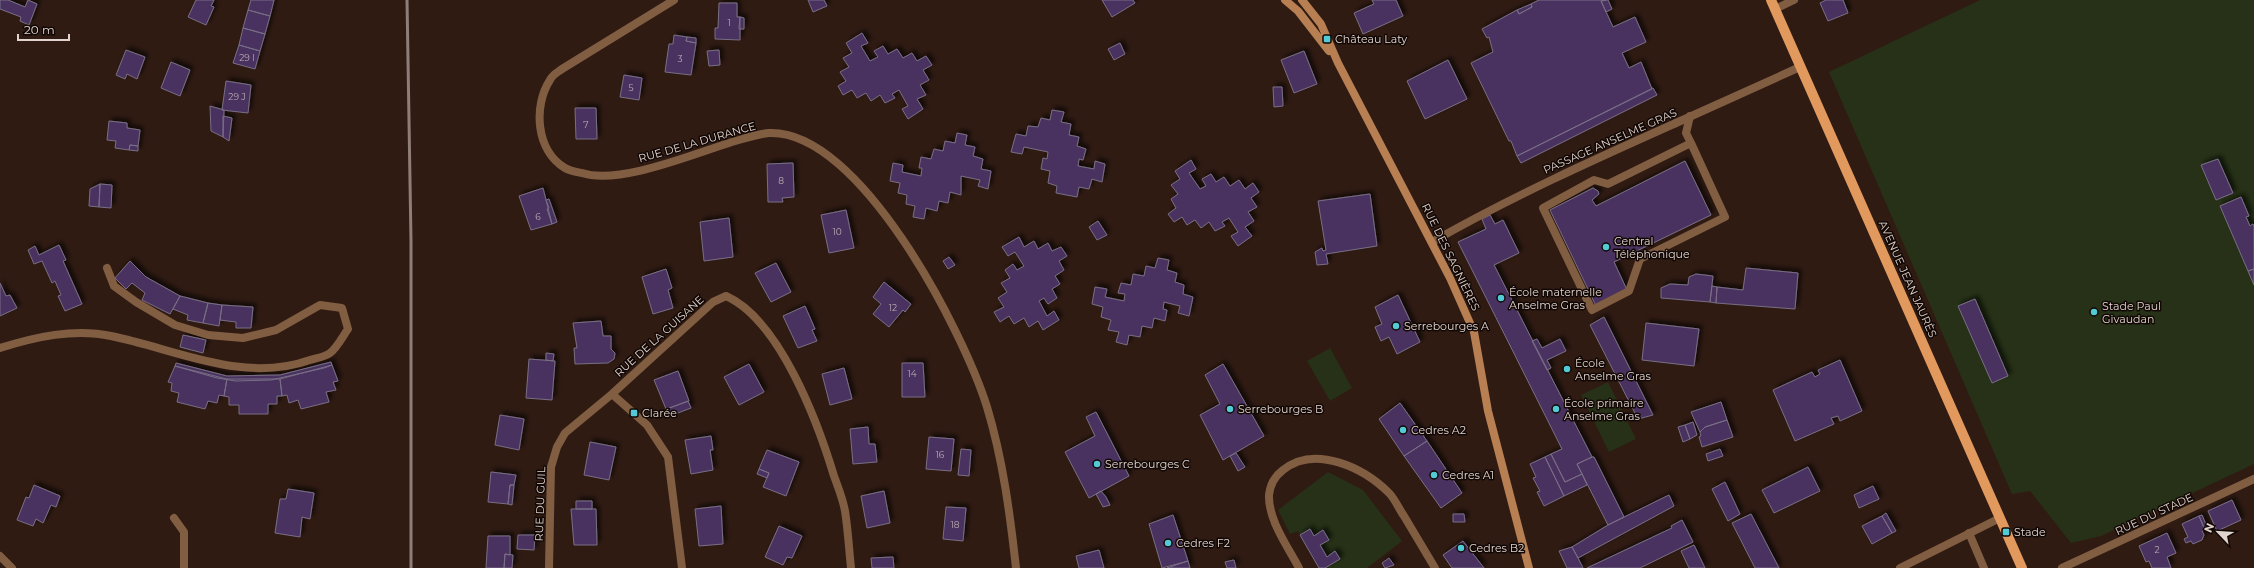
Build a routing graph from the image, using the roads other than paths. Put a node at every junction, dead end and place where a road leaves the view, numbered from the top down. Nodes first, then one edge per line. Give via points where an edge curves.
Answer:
1 (674, 0) edge
2 (1285, 0) edge
3 (1794, 0) edge
4 (1305, 1) edge
5 (1773, 4) edge
6 (1298, 11) junction
7 (1338, 63) junction
8 (1800, 67) junction
9 (1690, 116) junction
10 (1691, 143) junction
11 (1432, 242) junction
12 (107, 268) dead end
13 (0, 348) edge
14 (612, 394) junction
15 (2254, 479) edge
16 (174, 518) dead end
17 (2000, 518) junction
18 (1969, 533) junction
19 (0, 556) edge
20 (12, 568) edge
21 (184, 568) edge
22 (549, 568) edge
23 (682, 568) edge
24 (851, 568) edge
25 (1016, 568) edge
26 (1299, 568) edge
27 (1435, 568) edge
28 (1529, 568) edge
29 (1900, 568) edge
30 (1984, 568) edge
31 (2022, 568) edge
32 (2062, 568) edge

1 - 25 street, RUE DE LA DURANCE via 550,79 538,119 542,138 550,154 565,168 585,174 610,175 634,172 744,138 769,133 791,135 827,153 874,200 904,241 947,314 971,363 987,407 1000,455
2 - 6 main road, RUE DES SAGNIÈRES
3 - 5 street
4 - 6 street
4 - 7 main road, RUE DES SAGNIÈRES via 1321,24
5 - 8 main road, AVENUE JEAN JAURÈS
6 - 7 main road, RUE DES SAGNIÈRES
7 - 11 main road, RUE DES SAGNIÈRES
8 - 9 street, PASSAGE ANSELME GRAS
8 - 17 main road, AVENUE JEAN JAURÈS
9 - 10 street via 1686,133
9 - 11 street, PASSAGE ANSELME GRAS via 1553,178
10 - 10 street via 1725,217 1640,259 1629,291 1592,310 1543,208 1594,180 1608,184
11 - 28 main road, RUE DES SAGNIÈRES via 1474,332 1488,411
12 - 13 street via 114,286 136,302 175,325 208,335 243,338 276,330 320,305 342,308 348,329 330,353 297,365 247,368 201,360 102,335 79,333 53,335
14 - 22 street, RUE DU GUIL via 566,433 557,447 551,467
14 - 23 street via 647,425 668,457
14 - 24 street, RUE DE LA GUISANE via 713,302 726,296 736,301 764,328 794,374 823,438 845,510
15 - 32 street, RUE DU STADE
16 - 21 street via 184,532
17 - 18 street
17 - 31 main road, AVENUE JEAN JAURÈS
18 - 29 street
18 - 30 street
19 - 20 street
26 - 27 street via 1271,513 1269,495 1275,477 1291,463 1307,459 1326,459 1350,466 1370,477 1390,494

